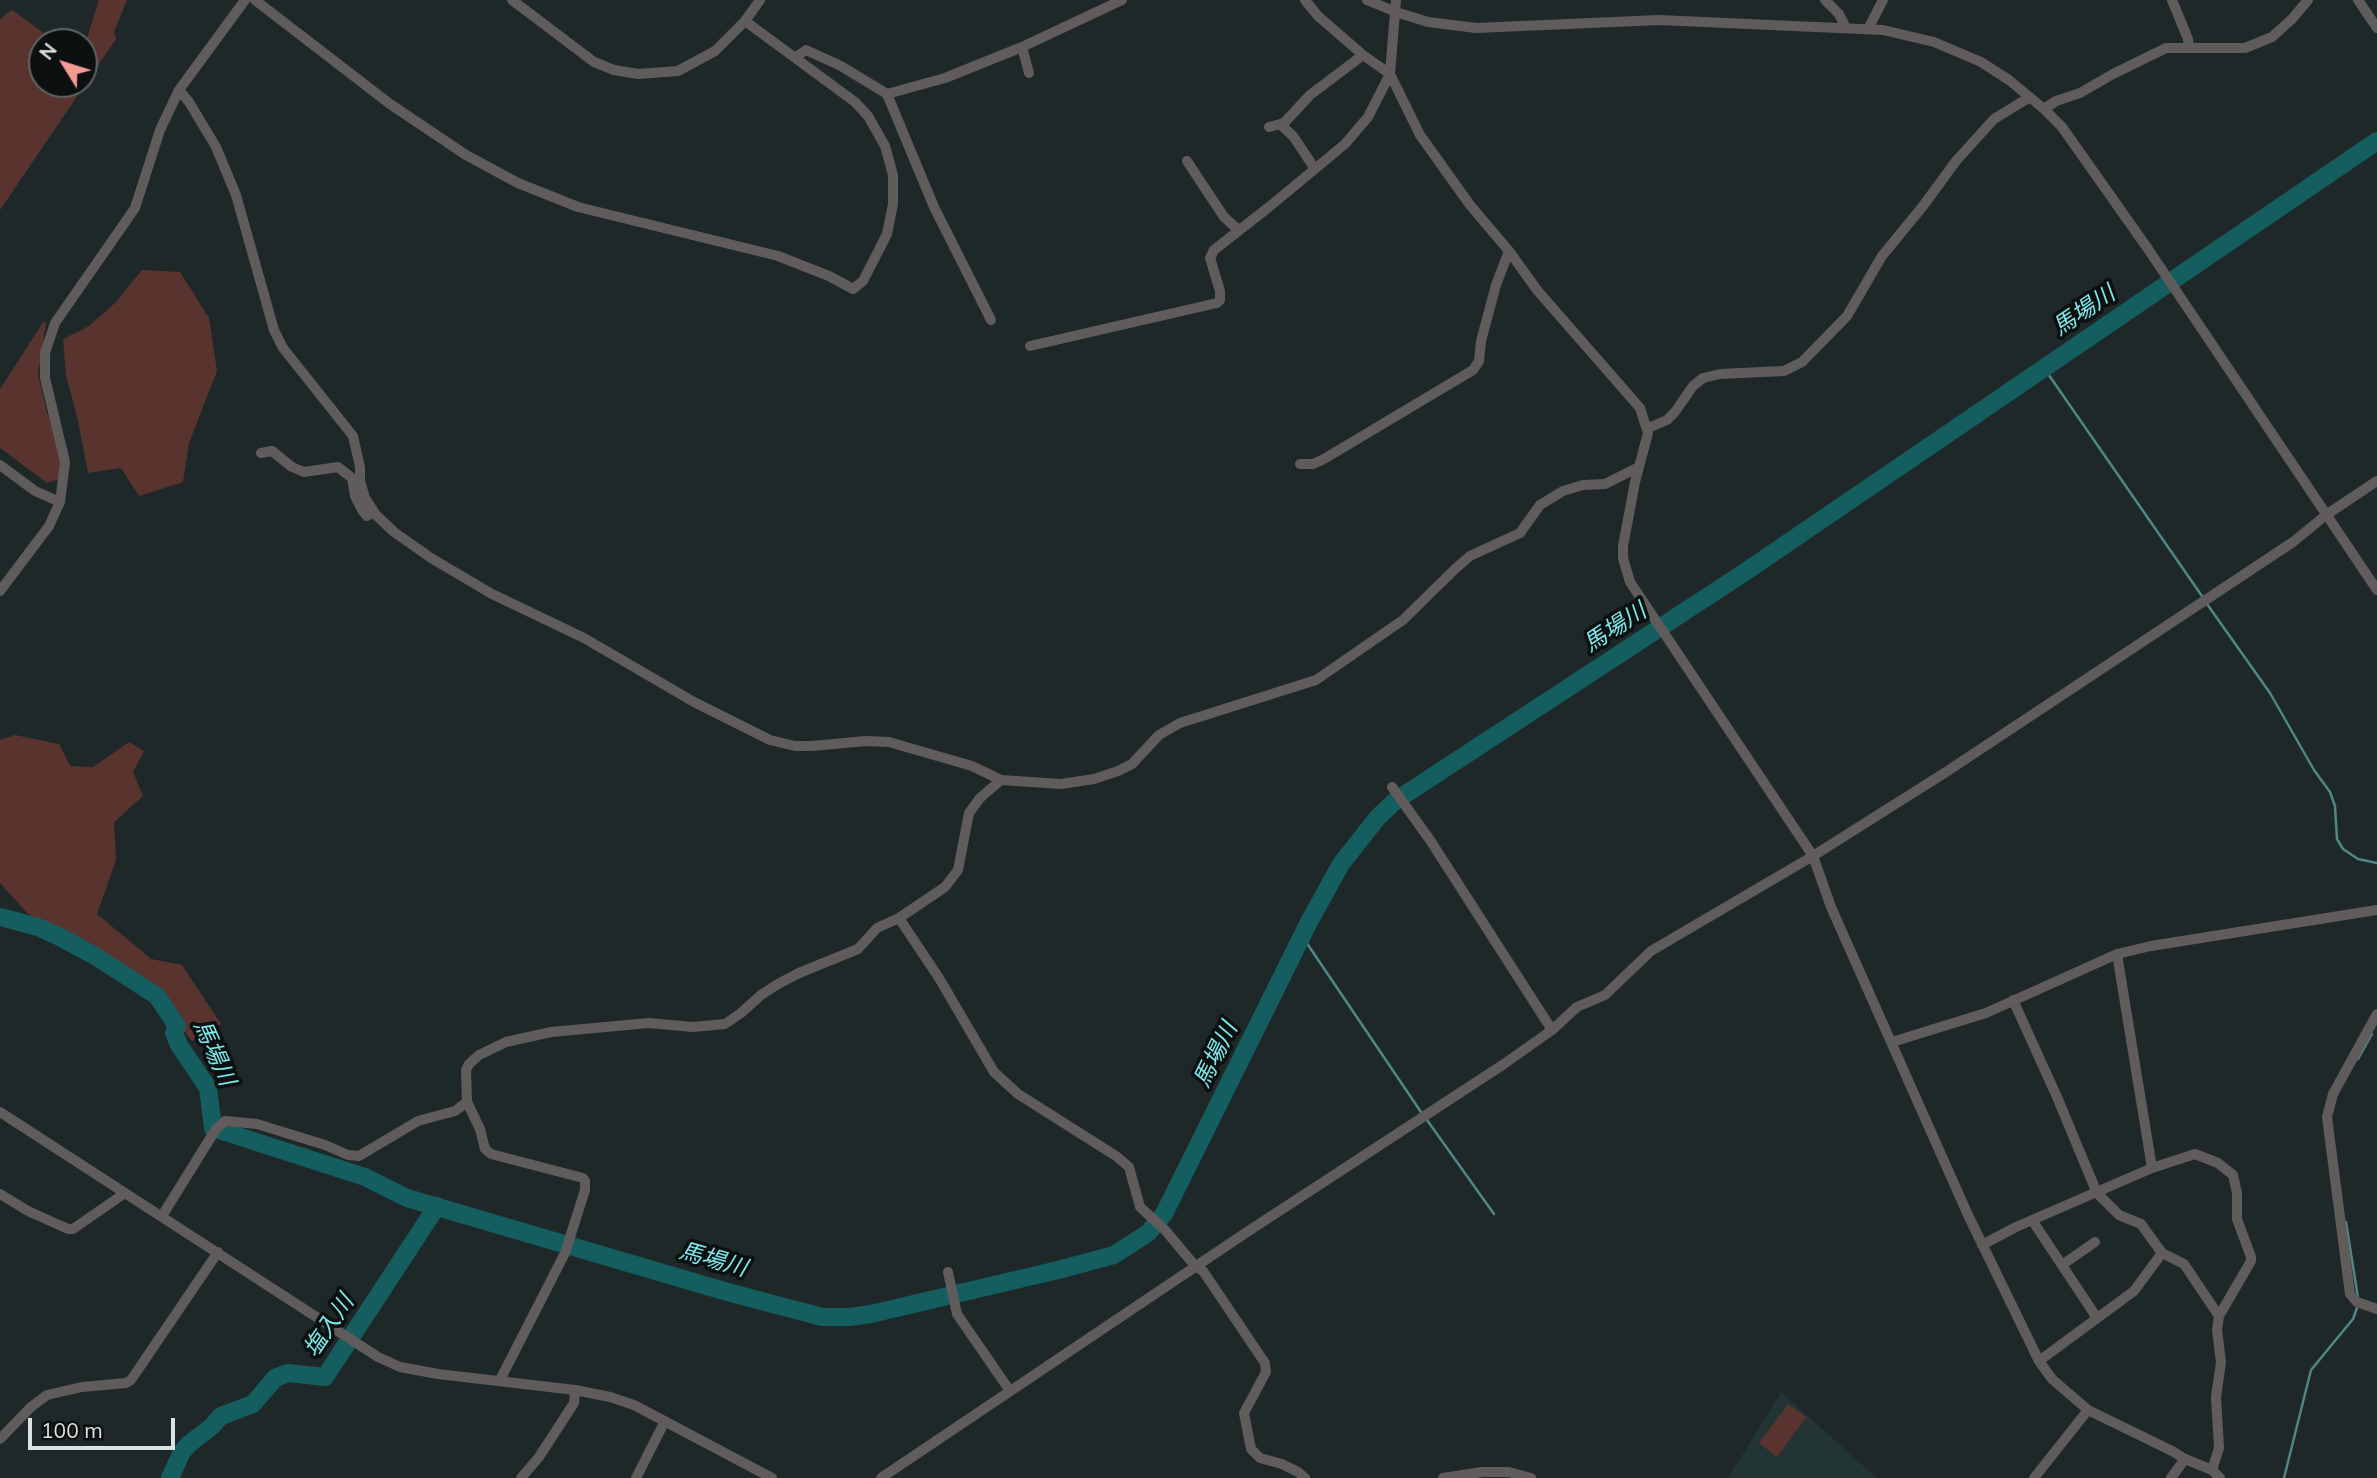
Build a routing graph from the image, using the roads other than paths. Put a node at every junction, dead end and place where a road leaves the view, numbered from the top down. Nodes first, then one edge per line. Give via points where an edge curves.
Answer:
1 (245, 0) edge
2 (255, 0) edge
3 (512, 0) edge
4 (760, 0) edge
5 (1122, 0) edge
6 (1305, 0) edge
7 (1367, 0) edge
8 (1396, 0) edge
9 (1825, 0) edge
10 (1883, 0) edge
11 (2172, 0) edge
12 (2308, 0) edge
13 (2358, 0) edge
14 (1396, 12) junction
15 (745, 21) junction
16 (2377, 28) edge
17 (1846, 29) junction
18 (1868, 29) junction
19 (1022, 47) junction
20 (2189, 47) junction
21 (1363, 55) junction
22 (796, 57) junction
23 (1028, 73) dead end
24 (1390, 74) junction
25 (178, 90) junction
26 (887, 94) junction
27 (2030, 97) junction
28 (2044, 109) junction
29 (1187, 161) dead end
30 (1315, 169) junction
31 (1240, 229) junction
32 (1509, 251) junction
33 (991, 320) dead end
34 (1030, 346) dead end
35 (1648, 428) junction
36 (261, 453) dead end
37 (1300, 464) dead end
38 (0, 465) edge
39 (1639, 467) junction
40 (2377, 481) edge
41 (60, 502) junction
42 (374, 512) junction
43 (2326, 515) junction
44 (2377, 590) edge
45 (0, 591) edge
46 (1001, 780) junction
47 (1392, 787) dead end
48 (1813, 856) junction
49 (2377, 910) edge
50 (899, 918) junction
51 (2117, 954) junction
52 (2012, 1000) junction
53 (2377, 1014) edge
54 (1552, 1030) junction
55 (1892, 1042) junction
56 (467, 1102) junction
57 (0, 1112) edge
58 (2152, 1168) junction
59 (125, 1193) junction
60 (2097, 1193) junction
61 (0, 1194) edge
62 (162, 1216) junction
63 (2032, 1220) junction
64 (2095, 1242) dead end
65 (1982, 1245) junction
66 (218, 1252) junction
67 (2162, 1253) junction
68 (2062, 1265) junction
69 (1196, 1267) junction
70 (948, 1272) dead end
71 (2377, 1309) edge
72 (2219, 1316) junction
73 (2097, 1318) junction
74 (2039, 1361) junction
75 (500, 1380) junction
76 (575, 1390) junction
77 (1010, 1391) junction
78 (2088, 1410) junction
79 (665, 1421) junction
80 (0, 1439) edge
81 (2185, 1459) junction
82 (2216, 1474) edge
83 (521, 1478) edge
84 (635, 1478) edge
85 (772, 1478) edge
86 (881, 1478) edge
87 (1305, 1478) edge
88 (1443, 1478) edge
89 (1531, 1478) edge
90 (2034, 1478) edge
91 (2171, 1478) edge

1 - 25 street
2 - 22 street via 390,104 466,155 519,183 578,207 778,256 853,289 863,281 887,234 894,204 893,175 885,146 868,116
3 - 15 street via 594,62 638,74 678,71 715,51
4 - 15 street
5 - 19 street
6 - 21 street
7 - 14 street
8 - 14 street
9 - 17 street
10 - 18 street
11 - 20 street
12 - 20 street via 2272,37 2245,48
13 - 16 street
14 - 17 street via 1428,22 1476,28 1659,20
14 - 24 street
15 - 22 street
17 - 18 street
18 - 27 street via 1918,38 1965,54
19 - 23 street
19 - 26 street via 944,78
20 - 28 street via 2160,50
21 - 24 street
21 - 30 street via 1275,126 1293,136
22 - 26 street via 806,50
24 - 30 street via 1360,127
24 - 32 street via 1420,135
25 - 41 street via 135,208 55,323 45,353 45,377 65,462
25 - 42 street via 216,147 236,195 274,330 288,357 353,436 360,481
26 - 33 street via 934,207
27 - 28 street
27 - 35 street via 1994,119 1956,161 1882,256 1847,316 1802,362 1784,371 1703,378 1667,420
28 - 43 street via 2062,127 2148,249
29 - 31 street via 1224,217
30 - 31 street
31 - 34 street via 1211,253 1221,298 1217,303
32 - 35 street via 1537,290 1634,400
32 - 37 street via 1473,370 1324,459
35 - 39 street
36 - 42 street via 272,451 304,472 338,467 352,478 362,510 368,516
38 - 41 street via 35,491
39 - 46 street via 1605,484 1563,491 1540,505 1520,533 1470,556 1403,620 1316,680 1180,723 1165,730 1132,764 1094,779 1060,784
39 - 48 street via 1623,558 1630,582
40 - 43 street
41 - 45 street via 49,526
42 - 46 street via 394,532 468,580 761,736 801,746 889,743 972,766
43 - 44 street
43 - 48 street via 2216,594
46 - 50 street via 969,813 958,870 952,879 938,894
47 - 54 street
48 - 54 street via 1651,951 1614,988 1577,1007
48 - 55 street
49 - 51 street
50 - 56 street via 877,928 851,953 799,973 761,995 725,1024 649,1023 551,1032 506,1042 469,1064
50 - 69 street via 994,1072 1018,1094 1125,1163 1137,1201
51 - 52 street
51 - 58 street
52 - 55 street via 1986,1013
52 - 60 street
53 - 71 street via 2333,1094 2327,1117 2350,1294 2357,1302
54 - 69 street
55 - 65 street
56 - 62 street via 455,1111 418,1121 359,1156 257,1124 225,1121
56 - 75 street via 485,1149 495,1157 585,1181 565,1253
57 - 59 street
58 - 60 street
58 - 72 street via 2195,1154 2233,1175 2237,1219 2251,1261
59 - 61 street via 73,1229 28,1212
59 - 62 street
60 - 63 street
60 - 67 street via 2119,1215 2143,1226
62 - 66 street
63 - 65 street
63 - 68 street
64 - 68 street
65 - 74 street
66 - 75 street via 400,1367
66 - 80 street via 131,1380 47,1395
67 - 72 street via 2184,1264
67 - 73 street via 2134,1291
68 - 73 street
69 - 77 street
69 - 87 street via 1265,1363 1266,1373 1244,1413 1251,1448 1260,1458
70 - 77 street via 957,1314
72 - 82 street
73 - 74 street
74 - 78 street via 2052,1379
75 - 76 street
76 - 79 street via 634,1405
76 - 83 street via 574,1403
77 - 86 street
78 - 81 street
78 - 90 street
79 - 84 street
79 - 85 street
81 - 82 street
81 - 91 street
88 - 89 street via 1509,1472

